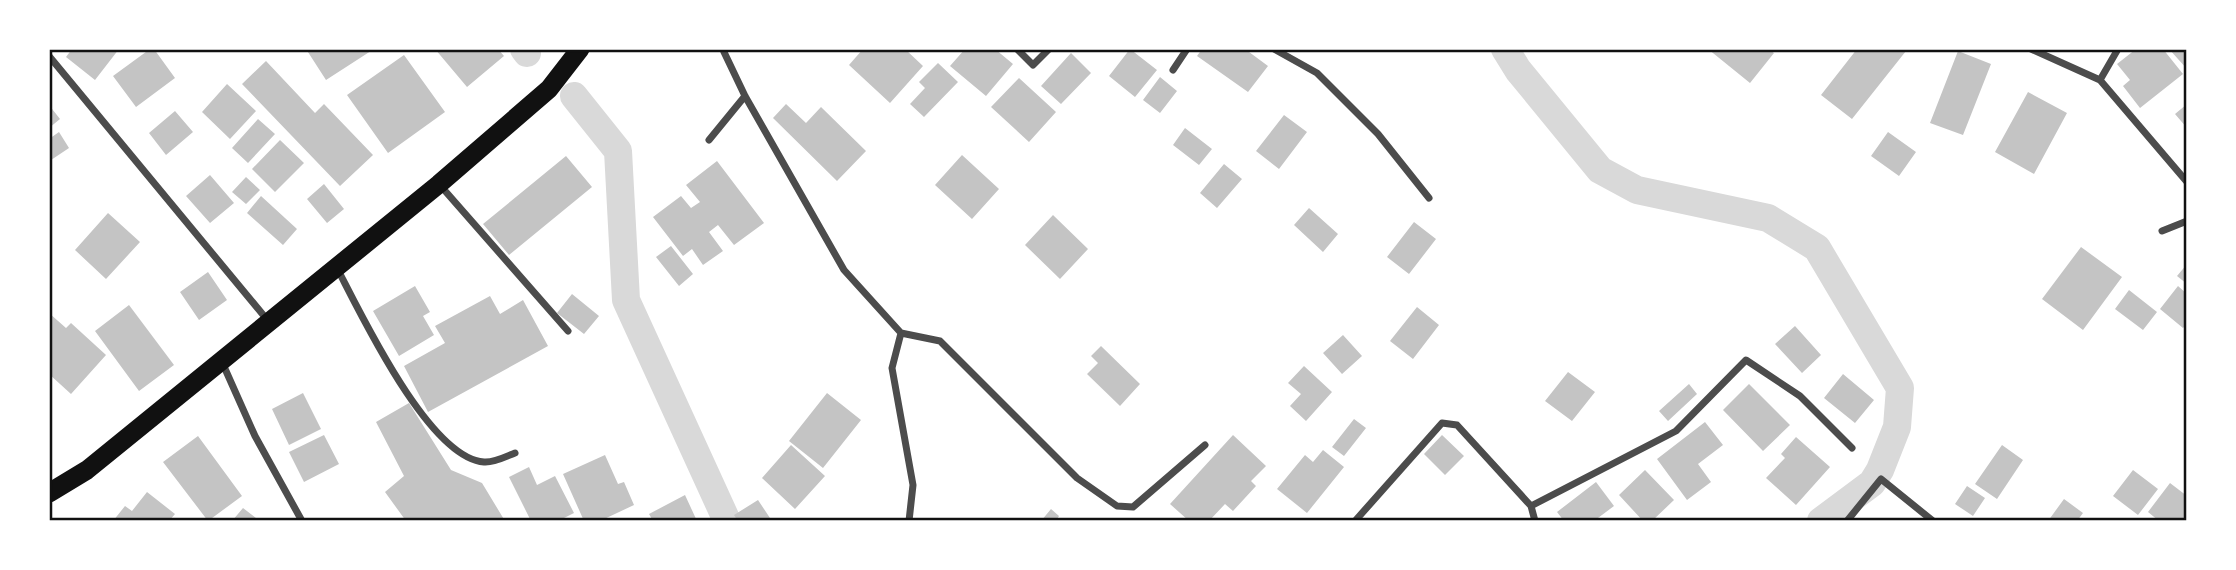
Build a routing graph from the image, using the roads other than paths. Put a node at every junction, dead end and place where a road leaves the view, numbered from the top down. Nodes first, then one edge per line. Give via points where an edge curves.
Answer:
1 (580, 49) edge
2 (734, 49) edge
3 (1017, 49) edge
4 (1049, 49) edge
5 (1187, 49) edge
6 (1273, 49) edge
7 (2031, 49) edge
8 (2118, 49) edge
9 (722, 50) edge
10 (49, 56) edge
11 (1173, 70) dead end
12 (2100, 80) junction
13 (745, 96) junction
14 (709, 140) dead end
15 (2187, 182) edge
16 (439, 184) junction
17 (1429, 198) dead end
18 (2187, 221) edge
19 (2162, 231) dead end
20 (336, 267) junction
21 (269, 322) junction
22 (568, 331) dead end
23 (901, 333) junction
24 (222, 362) junction
25 (1205, 445) dead end
26 (1852, 448) dead end
27 (515, 453) dead end
28 (49, 493) edge
29 (1531, 506) junction
30 (302, 521) edge
31 (909, 521) edge
32 (1355, 521) edge
33 (1535, 521) edge
34 (1847, 521) edge
35 (1933, 521) edge

1 - 16 highway via 549,89
2 - 9 street
3 - 4 street via 1032,65
5 - 11 street
6 - 17 street via 1317,73 1378,134
7 - 12 street
8 - 12 street
9 - 13 street
10 - 21 street
12 - 15 street
13 - 14 street
13 - 23 street via 844,270
16 - 20 highway
16 - 22 street
18 - 19 street
20 - 21 highway
20 - 27 street via 396,379 433,426 464,457 486,463
21 - 24 highway
23 - 25 street via 940,341 1077,478 1117,506 1133,506
23 - 31 street via 892,368 913,485
24 - 28 highway via 87,470
24 - 30 street via 255,436
26 - 29 street via 1800,396 1746,360 1676,431
29 - 32 street via 1457,425 1442,422
29 - 33 street
34 - 35 street via 1881,479

